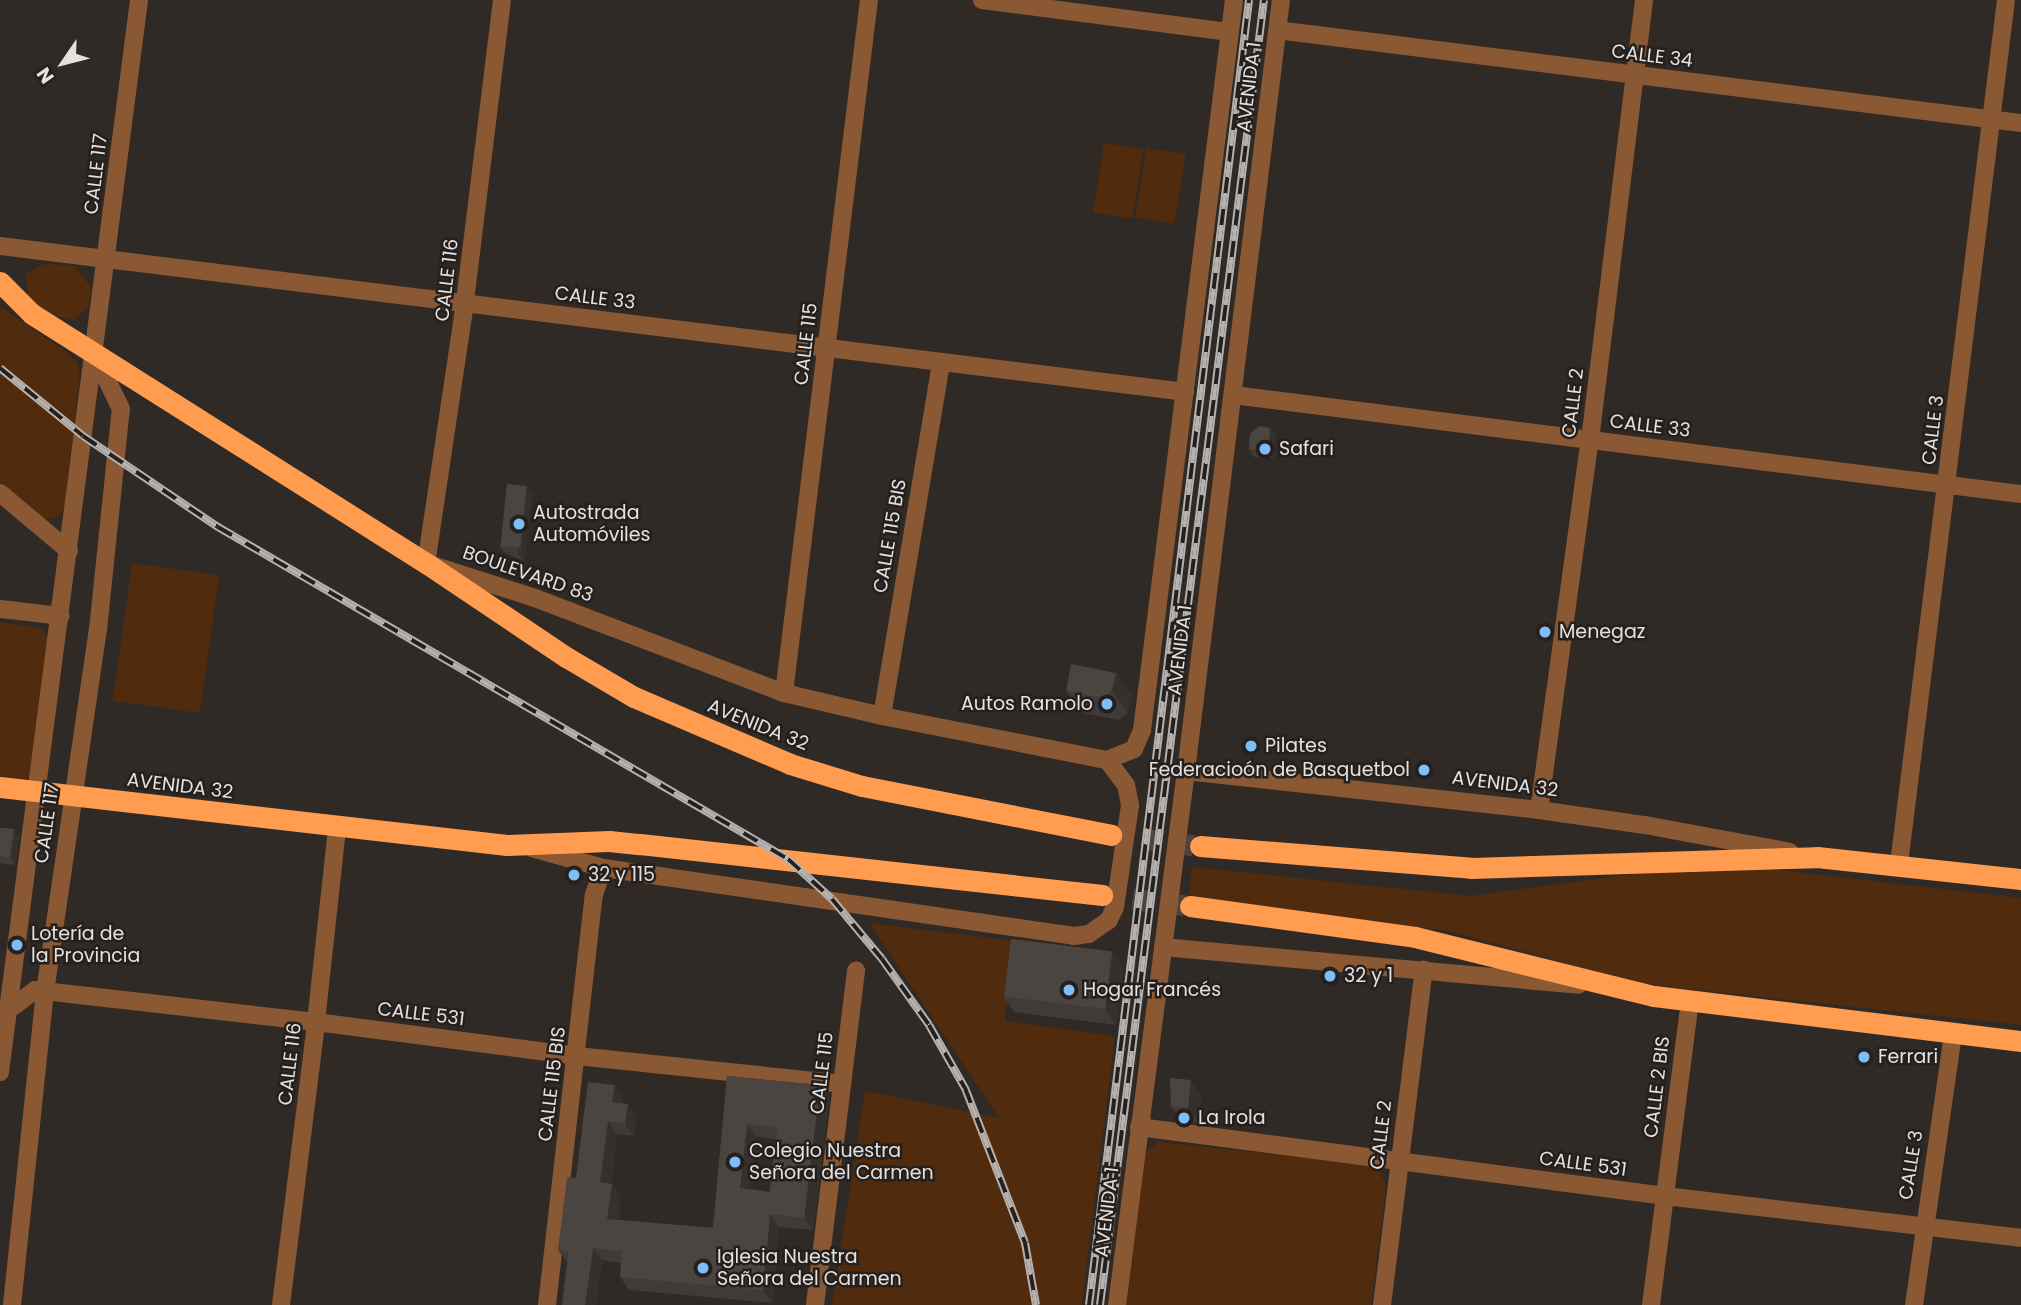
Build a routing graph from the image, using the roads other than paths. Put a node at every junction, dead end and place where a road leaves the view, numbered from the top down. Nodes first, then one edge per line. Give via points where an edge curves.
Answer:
1 (139, 0) edge
2 (502, 0) edge
3 (869, 0) edge
4 (982, 0) edge
5 (1234, 0) edge
6 (1281, 0) edge
7 (1644, 0) edge
8 (2006, 0) edge
9 (1277, 30) junction
10 (1230, 32) junction
11 (1634, 75) junction
12 (1992, 120) junction
13 (2021, 123) edge
14 (0, 246) edge
15 (107, 259) junction
16 (0, 282) edge
17 (465, 303) junction
18 (826, 348) junction
19 (94, 353) junction
20 (941, 362) junction
21 (1185, 392) junction
22 (1233, 395) junction
23 (1590, 440) junction
24 (1947, 484) junction
25 (0, 493) edge
26 (2021, 494) edge
27 (69, 551) junction
28 (426, 563) junction
29 (0, 609) edge
30 (61, 615) junction
31 (784, 693) junction
32 (881, 716) junction
33 (1107, 760) junction
34 (1186, 771) junction
35 (0, 787) edge
36 (36, 792) junction
37 (72, 797) junction
38 (1539, 810) junction
39 (337, 828) junction
40 (1111, 835) tunnel mouth
41 (521, 845) junction
42 (1200, 846) tunnel mouth
43 (1817, 857) junction
44 (1899, 864) junction
45 (603, 868) junction
46 (2021, 879) edge
47 (1102, 895) tunnel mouth
48 (1190, 906) tunnel mouth
49 (1163, 947) junction
50 (14, 966) junction
51 (1424, 970) junction
52 (856, 971) dead end
53 (1613, 988) junction
54 (40, 991) junction
55 (1690, 1000) junction
56 (4, 1009) edge
57 (316, 1022) junction
58 (1953, 1033) junction
59 (2021, 1041) edge
60 (577, 1056) junction
61 (0, 1072) edge
62 (842, 1084) junction
63 (1139, 1127) junction
64 (1399, 1161) junction
65 (1665, 1196) junction
66 (1923, 1226) junction
67 (2021, 1238) edge
68 (12, 1305) edge
69 (281, 1305) edge
70 (547, 1305) edge
71 (815, 1305) edge
72 (1117, 1305) edge
73 (1382, 1305) edge
74 (1651, 1305) edge
75 (1913, 1305) edge

1 - 15 street, CALLE 117
2 - 17 street, CALLE 116
3 - 18 street, CALLE 115
4 - 10 street
5 - 10 street, AVENIDA 1
6 - 9 street, AVENIDA 1
7 - 11 street, CALLE 2
8 - 12 street, CALLE 3
9 - 11 street, CALLE 34
9 - 22 street, AVENIDA 1
10 - 21 street, AVENIDA 1
11 - 12 street, CALLE 34
11 - 23 street, CALLE 2
12 - 13 street, CALLE 34
12 - 24 street, CALLE 3
14 - 15 street, CALLE 33
15 - 17 street, CALLE 33
15 - 19 street, CALLE 117
16 - 19 highway, BOULEVARD 83 via 32,314
17 - 18 street, CALLE 33
17 - 28 street, CALLE 116
18 - 20 street, CALLE 33
18 - 31 street, CALLE 115
19 - 27 street, CALLE 117
19 - 28 highway, BOULEVARD 83
19 - 37 street, CALLE 117 via 121,409 98,630
20 - 21 street, CALLE 33
20 - 32 street, CALLE 115 BIS
21 - 33 street, AVENIDA 1 via 1142,730 1133,749
22 - 23 street, CALLE 33
22 - 34 street, AVENIDA 1
23 - 24 street, CALLE 33
23 - 38 street, CALLE 2
24 - 26 street, CALLE 33
24 - 44 street, CALLE 3
25 - 27 street
27 - 30 street, CALLE 117
28 - 31 street, BOULEVARD 83 via 535,598
28 - 40 highway, AVENIDA 32 via 600,679 790,764 862,786
29 - 30 street
30 - 36 street, CALLE 117
31 - 32 street, BOULEVARD 83
32 - 33 street, BOULEVARD 83
33 - 45 street, AVENIDA 32 via 1126,785 1130,804 1115,907 1101,928 1074,936
34 - 38 street, AVENIDA 32
34 - 49 street, AVENIDA 1
35 - 36 highway, AVENIDA 32
36 - 37 highway, AVENIDA 32
36 - 50 street, CALLE 117
37 - 39 highway, AVENIDA 32
37 - 54 street, CALLE 117
38 - 43 street, AVENIDA 32
39 - 41 highway, AVENIDA 32
39 - 57 street, CALLE 116
41 - 45 street, AVENIDA 32
41 - 47 highway, AVENIDA 32 via 609,841
42 - 43 highway, AVENIDA 32 via 1472,867
43 - 44 highway, AVENIDA 32
44 - 46 highway, AVENIDA 32
45 - 60 street, CALLE 115 BIS via 594,895
48 - 53 highway via 1415,937
49 - 51 street
49 - 63 street, AVENIDA 1
50 - 54 street via 22,979
50 - 56 street, CALLE 117
51 - 53 street
51 - 64 street, CALLE 2
52 - 62 street, CALLE 115
53 - 55 highway
54 - 56 street
54 - 57 street, CALLE 531
54 - 68 street, CALLE 117
55 - 58 highway
55 - 65 street, CALLE 2 BIS
56 - 61 street, CALLE 117
57 - 60 street, CALLE 531
57 - 69 street, CALLE 116
58 - 59 highway
58 - 66 street, CALLE 3
60 - 62 street, CALLE 531
60 - 70 street, CALLE 115 BIS
62 - 71 street, CALLE 115
63 - 64 street, CALLE 531
63 - 72 street, AVENIDA 1
64 - 65 street, CALLE 531
64 - 73 street, CALLE 2
65 - 66 street, CALLE 531
65 - 74 street, CALLE 2 BIS
66 - 67 street, CALLE 531
66 - 75 street, CALLE 3

